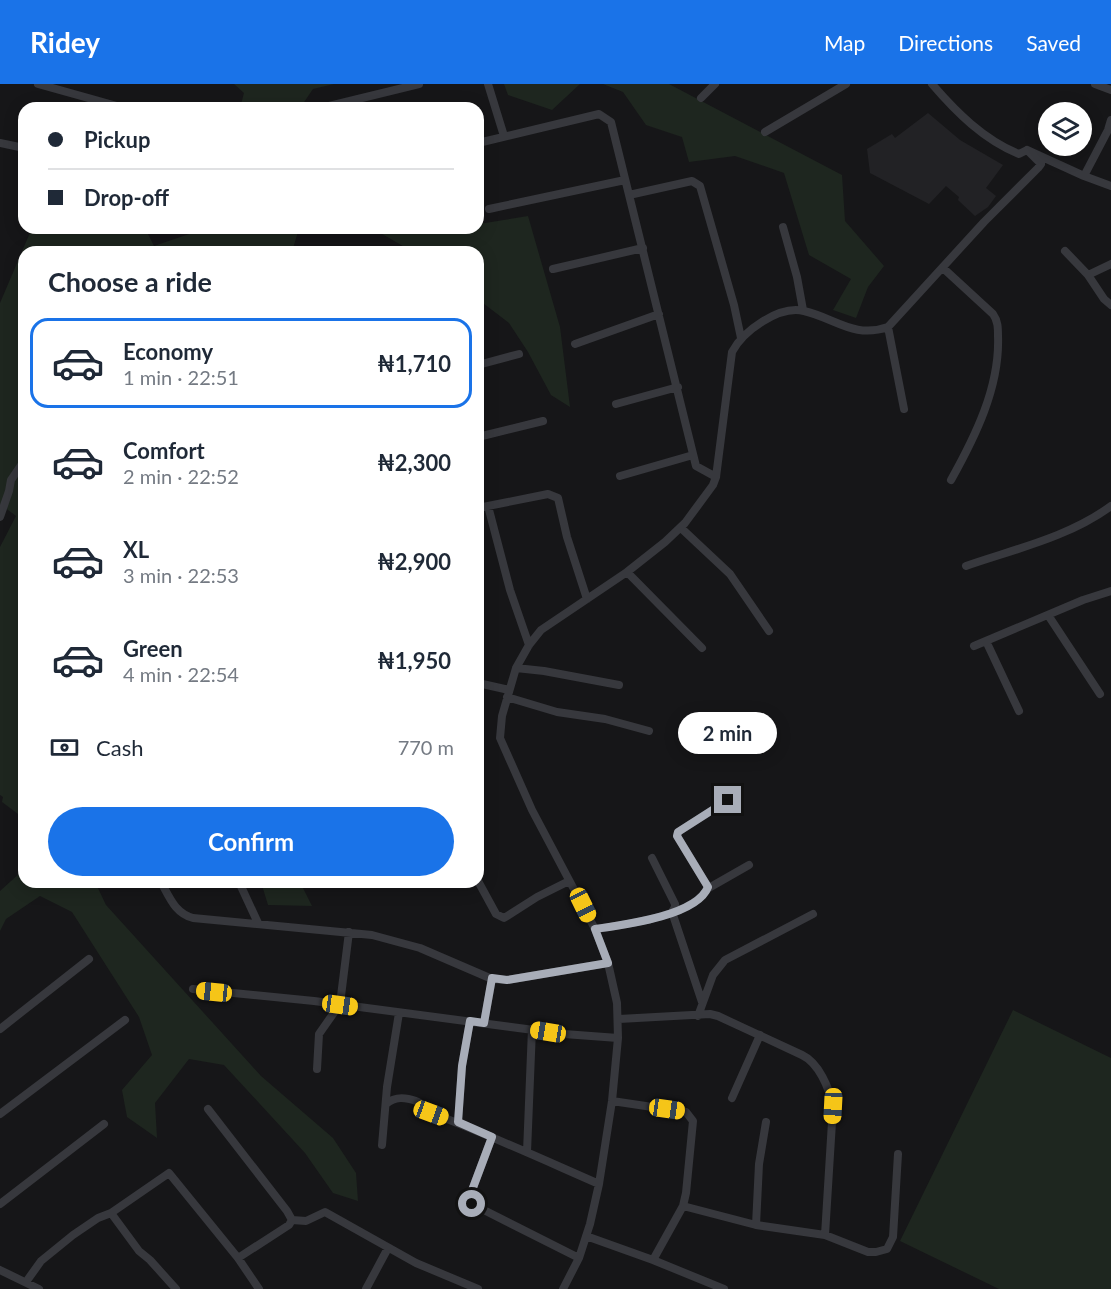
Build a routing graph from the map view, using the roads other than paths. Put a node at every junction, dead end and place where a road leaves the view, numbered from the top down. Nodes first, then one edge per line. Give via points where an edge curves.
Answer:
1 (38, 84) edge
2 (419, 84) edge
3 (488, 84) edge
4 (715, 84) edge
5 (846, 84) edge
6 (932, 84) edge
7 (1095, 84) edge
8 (1111, 90) edge
9 (701, 98) dead end
10 (102, 102) edge
11 (346, 102) edge
12 (1111, 120) edge
13 (765, 132) dead end
14 (504, 136) junction
15 (484, 141) edge
16 (0, 143) edge
17 (18, 147) edge
18 (1027, 150) junction
19 (1083, 176) junction
20 (625, 180) junction
21 (1111, 186) edge
22 (629, 195) junction
23 (489, 209) dead end
24 (783, 227) dead end
25 (643, 248) junction
26 (1065, 251) dead end
27 (1111, 264) edge
28 (943, 268) junction
29 (553, 269) dead end
30 (1089, 275) junction
31 (1111, 305) edge
32 (803, 310) junction
33 (659, 314) junction
34 (888, 327) junction
35 (741, 338) junction
36 (575, 344) dead end
37 (519, 354) dead end
38 (484, 363) edge
39 (678, 387) junction
40 (616, 404) dead end
41 (904, 409) dead end
42 (543, 422) dead end
43 (484, 436) edge
44 (693, 455) junction
45 (18, 470) edge
46 (620, 476) dead end
47 (716, 477) junction
48 (951, 480) dead end
49 (488, 506) junction
50 (1111, 506) edge
51 (484, 507) edge
52 (0, 517) edge
53 (681, 528) junction
54 (966, 566) dead end
55 (627, 572) junction
56 (1111, 591) edge
57 (587, 599) junction
58 (1048, 615) junction
59 (769, 631) dead end
60 (986, 641) junction
61 (529, 645) junction
62 (974, 646) dead end
63 (702, 648) dead end
64 (516, 668) junction
65 (484, 684) edge
66 (619, 685) dead end
67 (508, 694) junction
68 (1100, 694) dead end
69 (1019, 711) dead end
70 (649, 730) dead end
71 (728, 800) dead end
72 (652, 858) dead end
73 (749, 865) dead end
74 (569, 881) junction
75 (164, 888) edge
76 (242, 888) edge
77 (482, 888) edge
78 (707, 889) junction
79 (672, 912) junction
80 (813, 914) dead end
81 (258, 923) junction
82 (595, 929) junction
83 (350, 932) junction
84 (89, 959) dead end
85 (608, 963) junction
86 (492, 978) junction
87 (194, 990) dead end
88 (702, 1002) junction
89 (340, 1005) junction
90 (399, 1013) junction
91 (698, 1017) junction
92 (619, 1019) junction
93 (125, 1020) dead end
94 (470, 1021) junction
95 (484, 1023) junction
96 (0, 1029) edge
97 (532, 1029) junction
98 (760, 1035) junction
99 (618, 1038) junction
100 (317, 1069) dead end
101 (732, 1098) dead end
102 (612, 1101) junction
103 (386, 1104) junction
104 (208, 1109) dead end
105 (0, 1114) edge
106 (458, 1122) junction
107 (766, 1122) dead end
108 (104, 1125) dead end
109 (492, 1137) junction
110 (382, 1145) dead end
111 (526, 1152) junction
112 (898, 1154) dead end
113 (599, 1184) junction
114 (0, 1204) edge
115 (683, 1206) junction
116 (111, 1213) junction
117 (292, 1220) junction
118 (756, 1225) junction
119 (825, 1235) junction
120 (586, 1236) junction
121 (388, 1248) junction
122 (238, 1258) junction
123 (579, 1258) junction
124 (653, 1260) junction
125 (0, 1270) edge
126 (26, 1282) junction
127 (36, 1288) edge
128 (176, 1289) edge
129 (259, 1289) edge
130 (366, 1289) edge
131 (478, 1289) edge
132 (563, 1289) edge
133 (724, 1289) edge

1 - 10 street
2 - 11 street
3 - 14 street
4 - 9 street
5 - 13 street
6 - 18 street via 996,143 1019,154
7 - 8 street
12 - 19 street
14 - 15 street
14 - 20 street via 599,114 611,122
16 - 17 street
18 - 19 street
18 - 28 street via 1041,165
19 - 21 street
20 - 22 street
20 - 23 street
22 - 25 street
22 - 35 street via 692,181 700,186
24 - 32 street
25 - 29 street
25 - 33 street
26 - 30 street
27 - 30 street
28 - 34 street
28 - 48 street via 995,317 998,340 989,396 970,446
30 - 31 street
32 - 34 street via 843,327 877,331
32 - 35 street via 773,317
33 - 36 street
33 - 39 street
34 - 41 street
35 - 47 street via 729,367
37 - 38 street
39 - 40 street
39 - 44 street
42 - 43 street
44 - 46 street
44 - 47 street via 696,466
45 - 52 street via 10,480
47 - 53 street
49 - 51 street
49 - 57 street via 548,494 558,498
49 - 61 street
50 - 54 street via 1080,525
53 - 55 street
53 - 59 street via 730,574
55 - 57 street
55 - 63 street
56 - 58 street
57 - 61 street via 541,630
58 - 60 street
58 - 68 street
60 - 62 street
60 - 69 street
61 - 64 street
64 - 66 street
64 - 67 street
65 - 67 street
67 - 70 street via 557,712
67 - 74 street via 500,738
71 - 78 street via 677,836 701,872
72 - 79 street via 675,904
73 - 78 street
74 - 77 street via 504,918 496,914
74 - 82 street
75 - 81 street via 183,915
76 - 81 street
78 - 79 street via 691,904
79 - 82 street via 651,920
79 - 88 street
80 - 88 street via 725,960 713,975
81 - 83 street
82 - 85 street
83 - 86 street via 420,948
83 - 89 street
84 - 96 street
85 - 86 street via 507,980
85 - 92 street
86 - 95 street
87 - 89 street
88 - 91 street
89 - 90 street
89 - 100 street via 319,1034
90 - 94 street
90 - 103 street
91 - 92 street
91 - 98 street via 718,1016
92 - 99 street
93 - 105 street
94 - 95 street
94 - 106 street
95 - 97 street
97 - 99 street
97 - 111 street
98 - 101 street
98 - 119 street via 809,1058 831,1094
99 - 102 street
102 - 113 street
102 - 115 street via 691,1116
103 - 106 street via 398,1098 415,1100 431,1113
103 - 110 street
104 - 117 street
106 - 109 street
107 - 118 street
108 - 114 street
109 - 111 street
109 - 123 street via 471,1193 472,1204
111 - 113 street
112 - 119 street via 889,1247 868,1252
113 - 120 street
115 - 118 street
115 - 124 street
116 - 122 street via 169,1173
116 - 126 street via 73,1235 41,1261
116 - 128 street via 139,1251
117 - 121 street via 306,1221 325,1212
117 - 122 street
118 - 119 street
120 - 123 street
120 - 124 street
121 - 130 street
121 - 131 street
122 - 129 street
123 - 132 street
124 - 133 street
125 - 126 street
126 - 127 street

